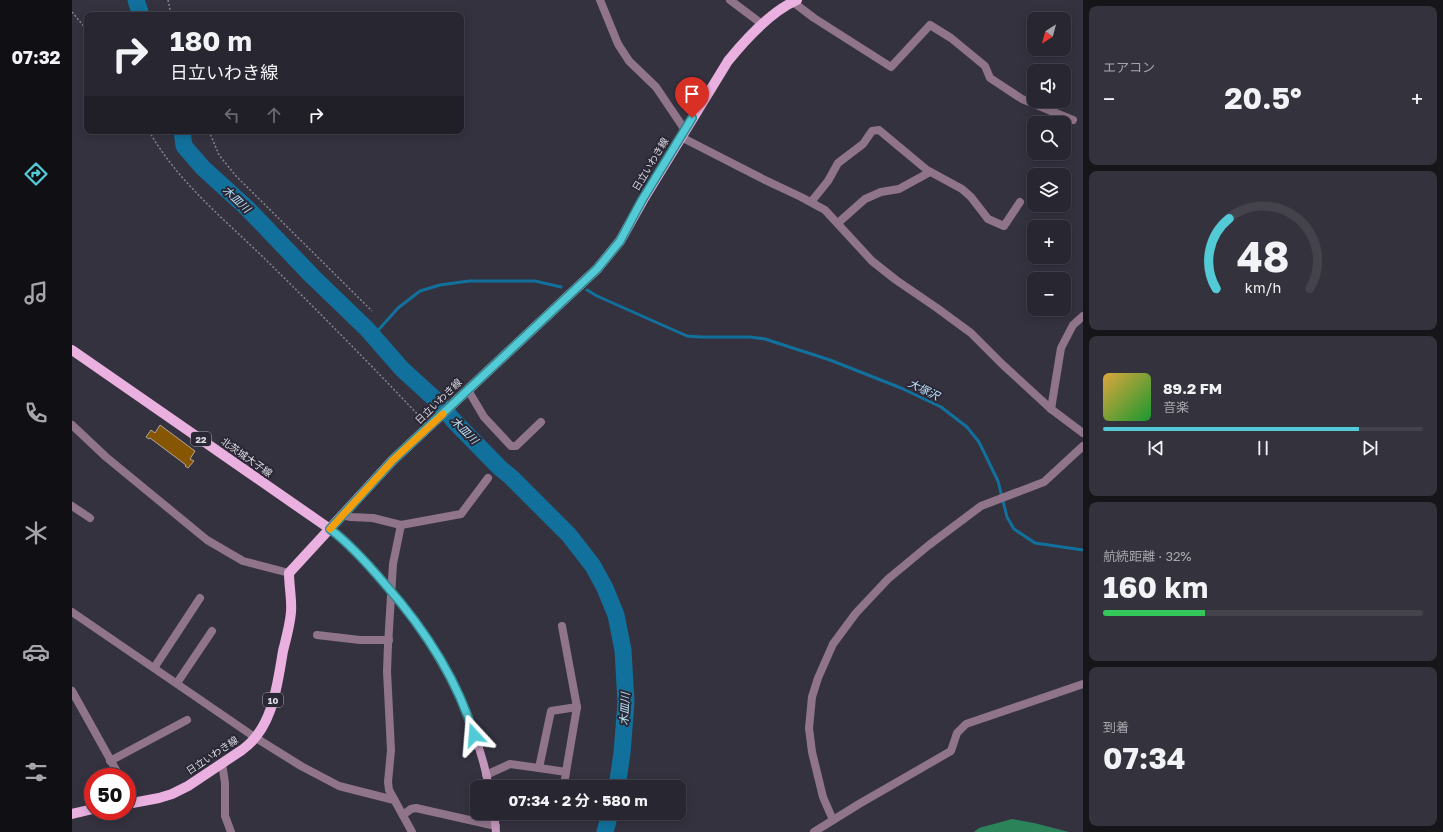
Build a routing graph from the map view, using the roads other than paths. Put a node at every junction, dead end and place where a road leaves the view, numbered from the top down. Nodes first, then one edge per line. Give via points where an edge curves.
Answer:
1 (600, 0) edge
2 (730, 0) edge
3 (794, 1) edge
4 (762, 24) junction
5 (1073, 120) dead end
6 (683, 133) junction
7 (930, 172) junction
8 (811, 202) junction
9 (1020, 202) dead end
10 (838, 223) junction
11 (1083, 316) edge
12 (72, 350) edge
13 (468, 390) junction
14 (1052, 409) junction
15 (540, 422) dead end
16 (72, 425) edge
17 (1083, 433) edge
18 (1083, 446) edge
19 (488, 478) dead end
20 (72, 506) edge
21 (341, 515) junction
22 (90, 518) dead end
23 (402, 525) junction
24 (330, 529) junction
25 (289, 573) junction
26 (392, 592) junction
27 (200, 598) dead end
28 (72, 612) edge
29 (562, 626) dead end
30 (212, 631) dead end
31 (317, 635) dead end
32 (389, 640) junction
33 (154, 668) junction
34 (177, 683) junction
35 (1083, 684) edge
36 (72, 692) edge
37 (577, 707) junction
38 (187, 720) dead end
39 (256, 738) junction
40 (110, 760) junction
41 (222, 763) junction
42 (115, 768) edge
43 (539, 768) junction
44 (566, 772) junction
45 (486, 775) junction
46 (487, 780) edge
47 (565, 780) edge
48 (394, 800) junction
49 (136, 802) edge
50 (84, 811) edge
51 (72, 814) edge
52 (403, 815) junction
53 (833, 820) junction
54 (496, 829) edge
55 (231, 832) edge
56 (412, 832) edge
57 (814, 832) edge

1 - 6 street via 618,44 629,61 656,87
2 - 4 street
3 - 4 main road, 日立いわき線
3 - 5 street via 814,18 891,67 930,25 951,38 985,66 990,78 1022,99
4 - 6 main road, 日立いわき線 via 724,66
6 - 8 street via 763,179
6 - 13 main road, 日立いわき線 via 610,256
7 - 8 street via 879,130 872,131 863,144 838,163 828,181
7 - 9 street via 962,189 988,219 1004,226
7 - 10 street via 899,189 865,198
8 - 10 street via 825,210
10 - 14 street via 872,261 971,333
11 - 14 street via 1073,325 1060,348
12 - 24 main road, 北茨城大子線 / 22
13 - 15 street via 484,417 511,446 516,446
13 - 21 main road, 日立いわき線 via 393,460
14 - 17 street
16 - 25 street via 106,458 207,540 243,561
18 - 53 street via 1044,482 981,506 929,544 888,580 856,613 833,644 812,697 809,728 823,797
19 - 23 street via 461,514
20 - 22 street
21 - 23 street via 373,518
21 - 24 main road, 日立いわき線
23 - 26 street via 393,564
24 - 25 main road, 日立いわき線
24 - 26 main road via 363,558
25 - 39 main road, 日立いわき線 / 10 via 291,613 270,709
26 - 32 street
26 - 45 main road via 431,644 452,681 470,721
27 - 33 street
28 - 33 street
29 - 37 street
30 - 34 street
31 - 32 street via 360,640
32 - 48 street via 387,671 391,750 388,782
33 - 34 street
34 - 39 street
35 - 53 street via 966,724 957,733 951,751
36 - 40 street
37 - 43 street via 551,710
37 - 44 street
38 - 40 street
39 - 41 main road, 日立いわき線 / 10
39 - 48 street via 339,786
40 - 42 street
41 - 49 main road, 日立いわき線 / 10 via 172,794
41 - 55 street via 225,816
43 - 44 street
43 - 45 street via 510,764
44 - 47 street
45 - 46 main road
48 - 52 street
50 - 51 main road
52 - 54 street via 416,808
52 - 56 street
53 - 57 street

